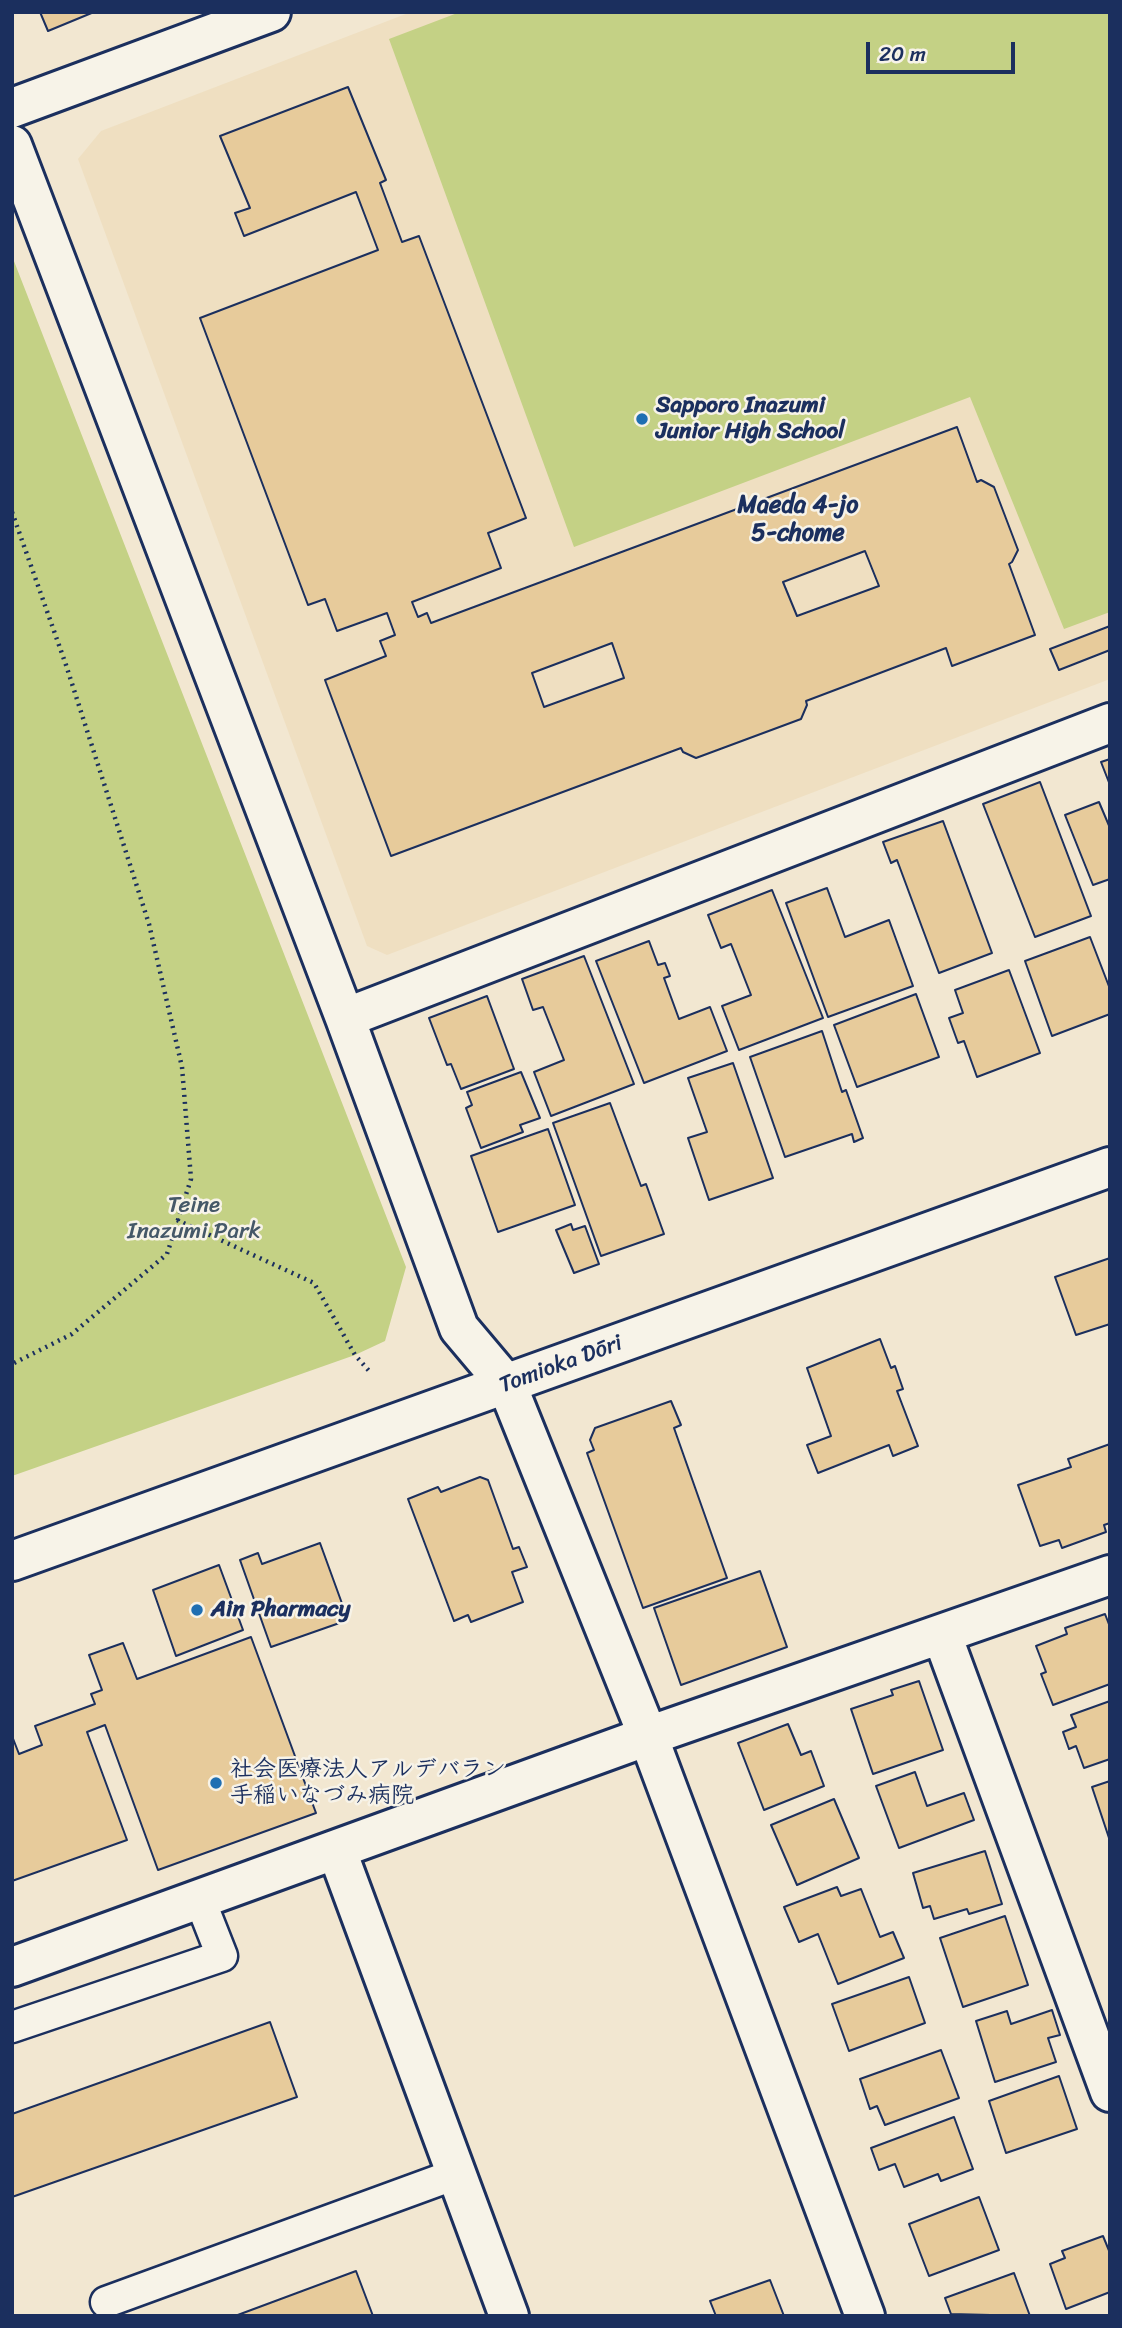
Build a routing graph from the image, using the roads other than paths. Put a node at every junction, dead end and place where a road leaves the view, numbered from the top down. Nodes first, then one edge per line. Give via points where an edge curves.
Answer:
1 (271, 12) edge
2 (12, 108) edge
3 (12, 145) edge
4 (1110, 723) edge
5 (345, 1018) junction
6 (1110, 1167) edge
7 (507, 1385) junction
8 (12, 1561) edge
9 (1110, 1575) edge
10 (942, 1635) junction
11 (648, 1736) junction
12 (337, 1851) junction
13 (200, 1900) junction
14 (12, 1967) edge
15 (12, 2027) edge
16 (1110, 2092) edge
17 (456, 2174) junction
18 (106, 2302) dead end
19 (509, 2316) edge
20 (865, 2316) edge

1 - 2 street
3 - 5 street
4 - 5 street
5 - 7 street via 459,1328
6 - 7 street, Tomioka Dōri
7 - 8 street, Tomioka Dōri
7 - 11 street
9 - 10 street
10 - 11 street
10 - 16 street
11 - 12 street
11 - 20 street
12 - 13 street
12 - 17 street
13 - 14 street
13 - 15 lane via 222,1956
17 - 18 lane
17 - 19 street

